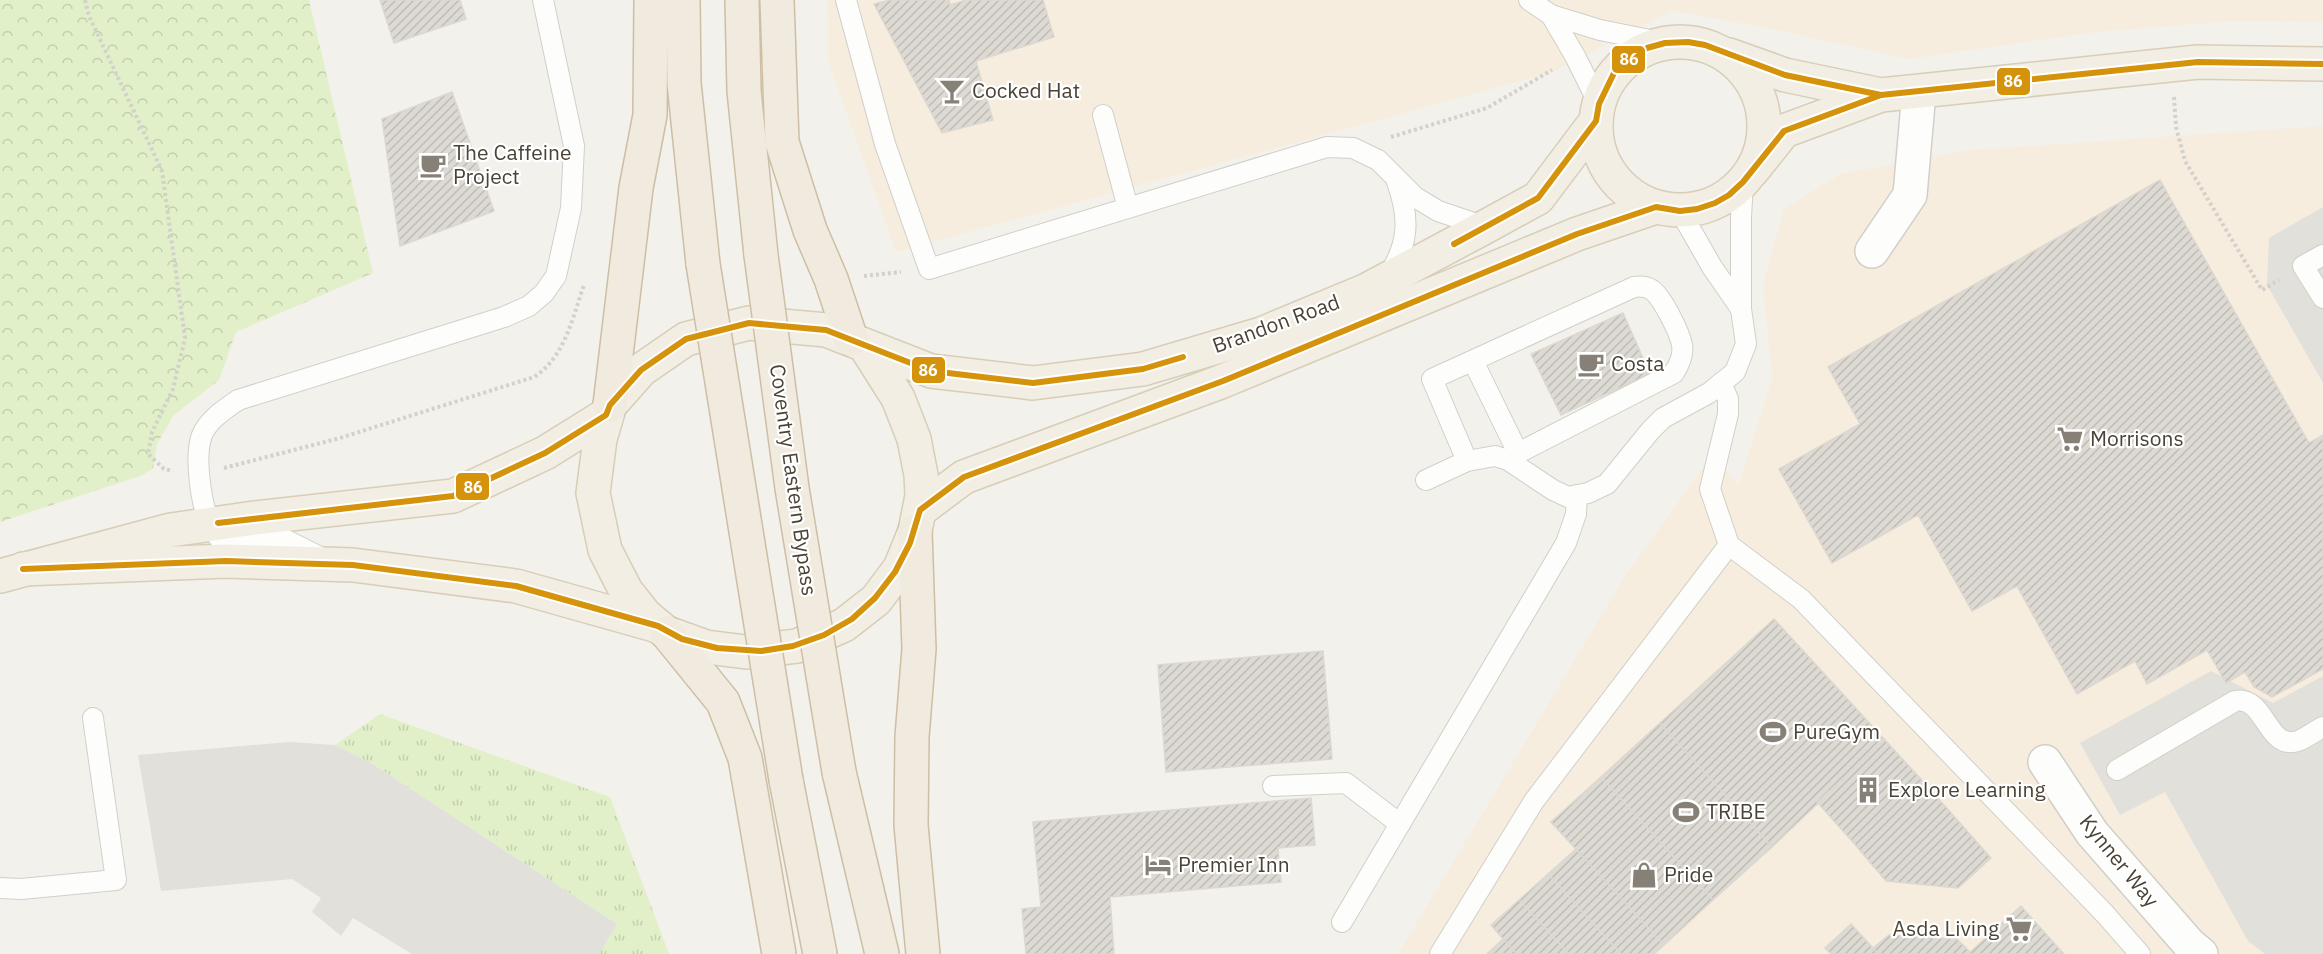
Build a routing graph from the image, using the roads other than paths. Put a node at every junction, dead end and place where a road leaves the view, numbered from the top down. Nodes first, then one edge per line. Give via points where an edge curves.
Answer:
1 (543, 0) edge
2 (651, 0) edge
3 (682, 0) edge
4 (742, 0) edge
5 (777, 0) edge
6 (846, 0) edge
7 (1529, 0) edge
8 (1551, 15) junction
9 (1673, 34) junction
10 (1717, 43) junction
11 (2323, 64) edge
12 (1919, 92) junction
13 (1881, 95) junction
14 (1597, 112) junction
15 (1103, 115) dead end
16 (1747, 176) junction
17 (1396, 179) junction
18 (1128, 208) junction
19 (1668, 209) junction
20 (1485, 227) junction
21 (1872, 251) dead end
22 (2323, 255) edge
23 (1385, 281) junction
24 (2323, 298) edge
25 (1741, 309) junction
26 (858, 343) junction
27 (1473, 361) junction
28 (1721, 383) junction
29 (608, 410) junction
30 (1513, 457) junction
31 (1467, 461) junction
32 (1426, 480) dead end
33 (1576, 495) junction
34 (918, 521) junction
35 (209, 524) junction
36 (1729, 545) junction
37 (335, 565) junction
38 (11, 572) edge
39 (663, 630) junction
40 (93, 718) dead end
41 (2323, 727) edge
42 (2045, 762) dead end
43 (2117, 770) dead end
44 (1273, 786) dead end
45 (1400, 824) junction
46 (0, 888) edge
47 (1342, 922) dead end
48 (779, 954) edge
49 (820, 954) edge
50 (882, 954) edge
51 (923, 954) edge
52 (1440, 954) edge
53 (2140, 954) edge
54 (2201, 954) edge

1 - 35 lane via 574,146 571,208 556,276 529,306 504,317 238,400 209,422 201,437 200,475
2 - 29 highway via 650,115 636,188
3 - 49 highway, bridge via 684,83 703,264 786,780
4 - 50 highway, Coventry Eastern Bypass, bridge via 744,91 792,488 839,772
5 - 26 highway via 782,142 810,230
6 - 18 lane via 885,144 928,269
7 - 8 lane
8 - 9 lane via 1600,30
8 - 14 lane via 1575,56
9 - 10 main road via 1688,42
9 - 14 main road via 1629,59 1614,73
10 - 13 main road via 1785,75
10 - 16 main road via 1749,76 1762,105 1763,140
11 - 12 main road via 2198,62
12 - 13 main road
12 - 21 street via 1910,195
13 - 16 main road via 1784,131
14 - 19 main road via 1599,150 1614,179 1634,197
14 - 20 main road, Brandon Road via 1538,198
15 - 18 lane
16 - 19 main road via 1715,203 1697,209
16 - 25 lane via 1741,217
17 - 18 lane via 1378,160 1353,148 1327,147
17 - 20 lane via 1438,211
17 - 23 lane via 1405,205 1406,234 1397,262
19 - 25 lane
19 - 34 main road, Brandon Road via 1577,234 1223,381 964,477
20 - 23 main road, Brandon Road
22 - 24 lane via 2303,266
23 - 26 main road, Brandon Road via 1261,334 1143,369 1033,383 931,371
25 - 28 lane via 1746,344 1735,372
26 - 29 main road, Brandon Road via 825,330 749,323 686,339 641,370
26 - 34 main road via 898,398 914,439 921,475
27 - 30 lane
27 - 30 lane via 1634,287 1644,286 1661,299 1682,344 1674,373
27 - 31 lane via 1432,379
28 - 33 lane via 1663,418 1607,484 1588,494
28 - 36 lane via 1728,399 1728,414 1710,489
29 - 35 main road via 545,453 453,496
29 - 39 main road via 593,493 605,550 626,591
30 - 31 lane
30 - 33 lane via 1553,490 1568,497
31 - 32 lane
33 - 45 lane via 1576,514 1566,543
34 - 39 main road via 900,568 876,600 844,625 797,646 746,652 706,646
34 - 51 highway via 919,649 911,825
35 - 37 lane via 219,538 245,542 286,540
35 - 38 main road via 171,530
36 - 52 lane via 1534,801
36 - 53 lane via 1801,599
37 - 38 main road via 226,561
37 - 39 main road via 516,586
39 - 48 highway via 723,702 746,758
40 - 46 lane via 116,880
41 - 43 lane via 2297,741 2289,741 2271,731 2252,703 2235,701
42 - 54 street, Kynner Way via 2092,833
44 - 45 lane via 1346,783
45 - 47 lane

